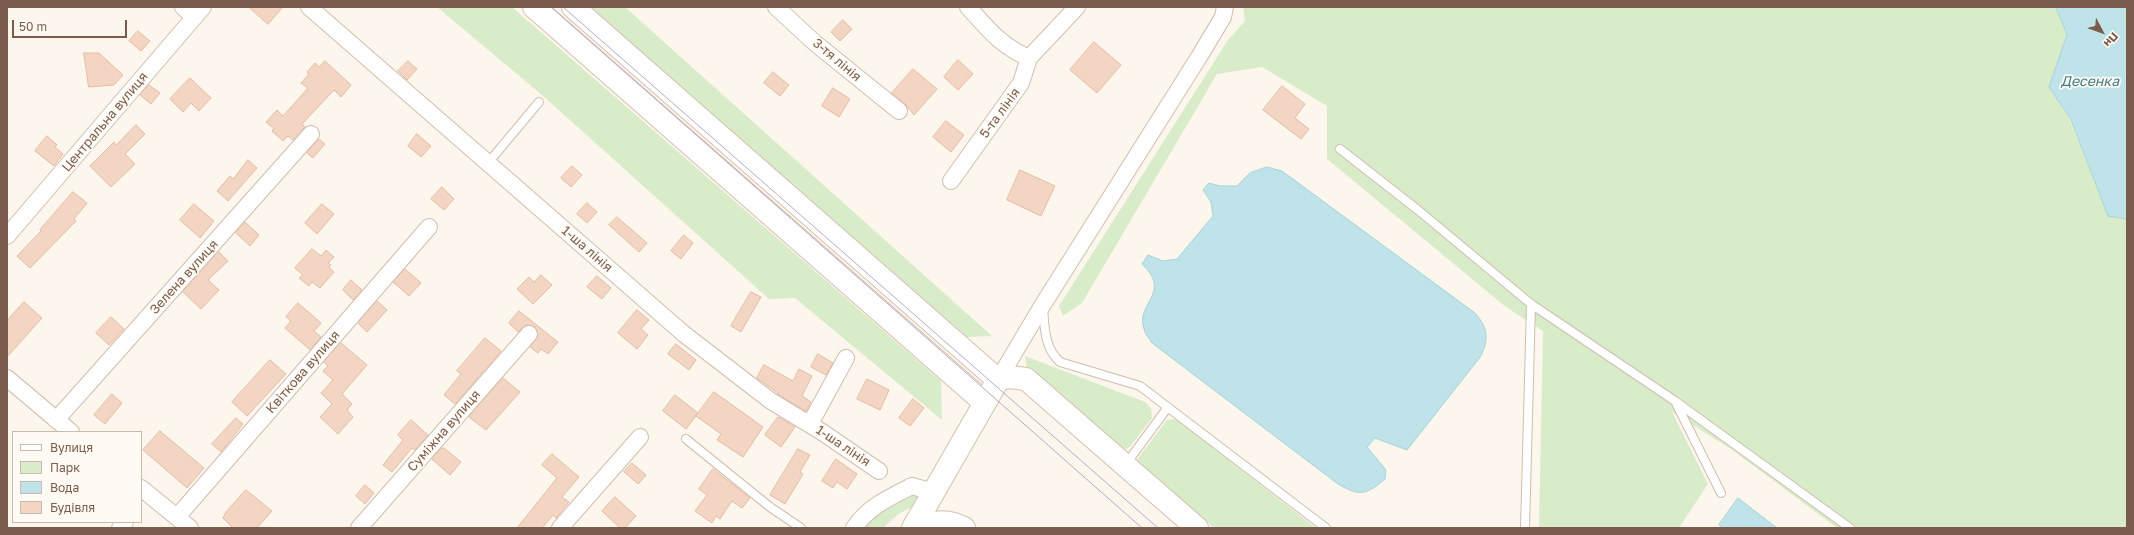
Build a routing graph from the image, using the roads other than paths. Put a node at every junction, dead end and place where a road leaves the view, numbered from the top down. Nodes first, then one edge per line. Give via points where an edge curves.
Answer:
1 (309, 7) edge
2 (534, 7) edge
3 (573, 7) edge
4 (776, 7) edge
5 (968, 7) edge
6 (1077, 7) edge
7 (1225, 7) edge
8 (194, 10) edge
9 (1029, 58) junction
10 (539, 102) dead end
11 (899, 111) dead end
12 (311, 134) dead end
13 (1340, 149) dead end
14 (488, 163) junction
15 (950, 181) dead end
16 (429, 226) dead end
17 (7, 236) edge
18 (1531, 304) junction
19 (1042, 306) junction
20 (529, 334) dead end
21 (846, 358) dead end
22 (7, 378) edge
23 (998, 380) junction
24 (1675, 400) junction
25 (985, 403) junction
26 (1168, 407) junction
27 (56, 420) junction
28 (810, 424) junction
29 (70, 431) edge
30 (640, 437) dead end
31 (686, 439) dead end
32 (1125, 465) junction
33 (879, 470) dead end
34 (935, 487) junction
35 (143, 494) edge
36 (1721, 494) dead end
37 (177, 517) junction
38 (954, 525) edge
39 (190, 528) edge
40 (359, 528) edge
41 (560, 528) edge
42 (800, 528) edge
43 (854, 528) edge
44 (913, 528) edge
45 (922, 528) edge
46 (1198, 528) edge
47 (1326, 528) edge
48 (1525, 528) edge
49 (1850, 528) edge

1 - 14 street, 1-ша лінія
2 - 25 main road
3 - 23 main road
4 - 11 street, 3-тя лінія via 815,43
5 - 9 street via 1001,42
6 - 9 street, 5-та лінія
7 - 19 street via 1223,18
8 - 17 street, Центральна вулиця
9 - 15 street, 5-та лінія via 1022,83
10 - 14 lane
12 - 27 street, Зелена вулиця
13 - 18 lane
14 - 28 street, 1-ша лінія via 684,334 771,401
16 - 37 street, Квіткова вулиця
18 - 24 lane
18 - 48 lane
19 - 23 street
19 - 26 lane via 1046,342 1060,362 1140,386
20 - 40 street, Суміжна вулиця
21 - 28 street
22 - 27 street
23 - 25 main road
23 - 32 main road via 1009,377 1026,379
24 - 36 lane
24 - 49 lane
25 - 34 main road
26 - 32 lane
26 - 47 lane
27 - 29 street
28 - 33 street, 1-ша лінія
30 - 41 street
31 - 42 lane
32 - 46 main road
34 - 38 main road via 938,507
34 - 43 street via 912,486 883,501 861,517
34 - 44 main road
35 - 37 street
37 - 39 street
38 - 45 main road via 928,524

